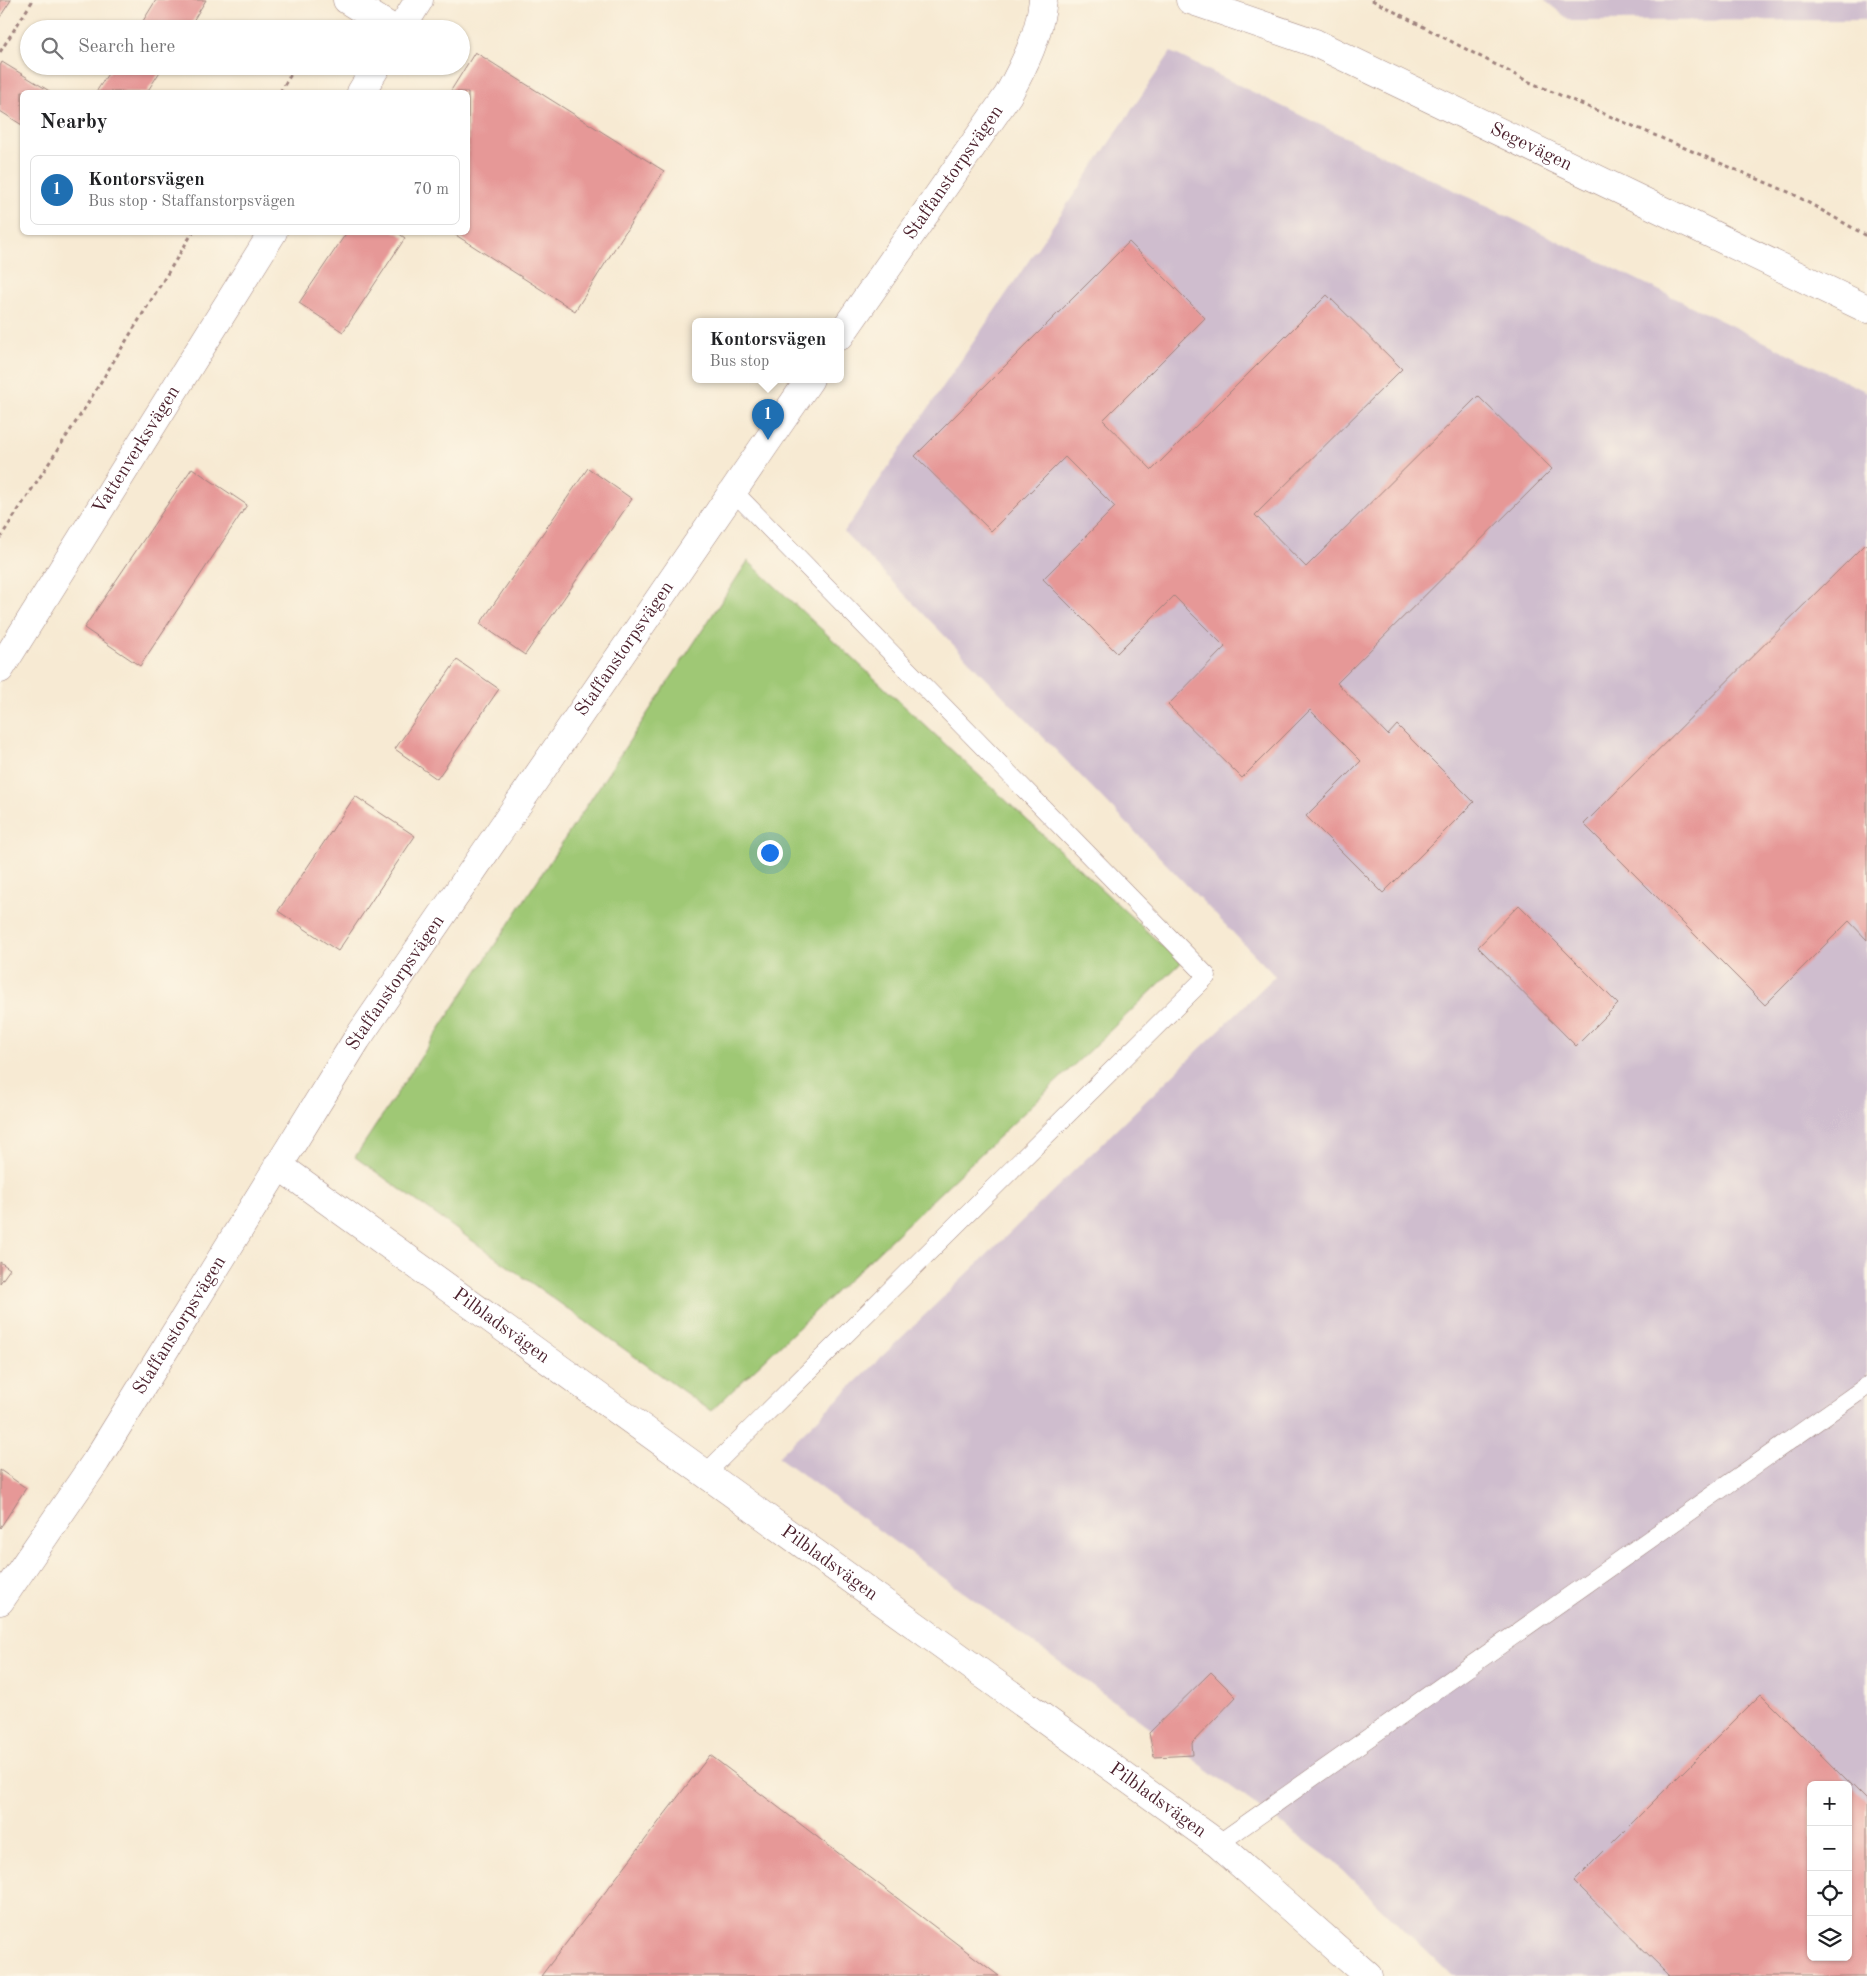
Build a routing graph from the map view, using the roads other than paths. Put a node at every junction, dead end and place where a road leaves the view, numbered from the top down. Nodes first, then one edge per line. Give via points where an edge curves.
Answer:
1 (347, 0) edge
2 (419, 0) edge
3 (1043, 0) edge
4 (1190, 0) edge
5 (379, 20) edge
6 (407, 20) edge
7 (371, 75) edge
8 (362, 90) edge
9 (271, 235) edge
10 (1867, 309) edge
11 (844, 330) edge
12 (807, 383) edge
13 (732, 491) junction
14 (0, 669) edge
15 (278, 1165) junction
16 (1867, 1386) edge
17 (706, 1473) junction
18 (0, 1601) edge
19 (1218, 1844) junction
20 (1368, 1976) edge

1 - 5 street
2 - 6 street
3 - 11 street, Staffanstorpsvägen via 1040,25 1030,56 1008,95
4 - 10 street, Segevägen via 1315,43
7 - 8 street
9 - 14 street, Vattenverksvägen
12 - 13 street, Staffanstorpsvägen
13 - 15 street, Staffanstorpsvägen via 357,1039
13 - 17 lane via 1207,976
15 - 17 street, Pilbladsvägen
15 - 18 street, Staffanstorpsvägen via 96,1462
16 - 19 lane
17 - 19 street, Pilbladsvägen
19 - 20 street, Pilbladsvägen

